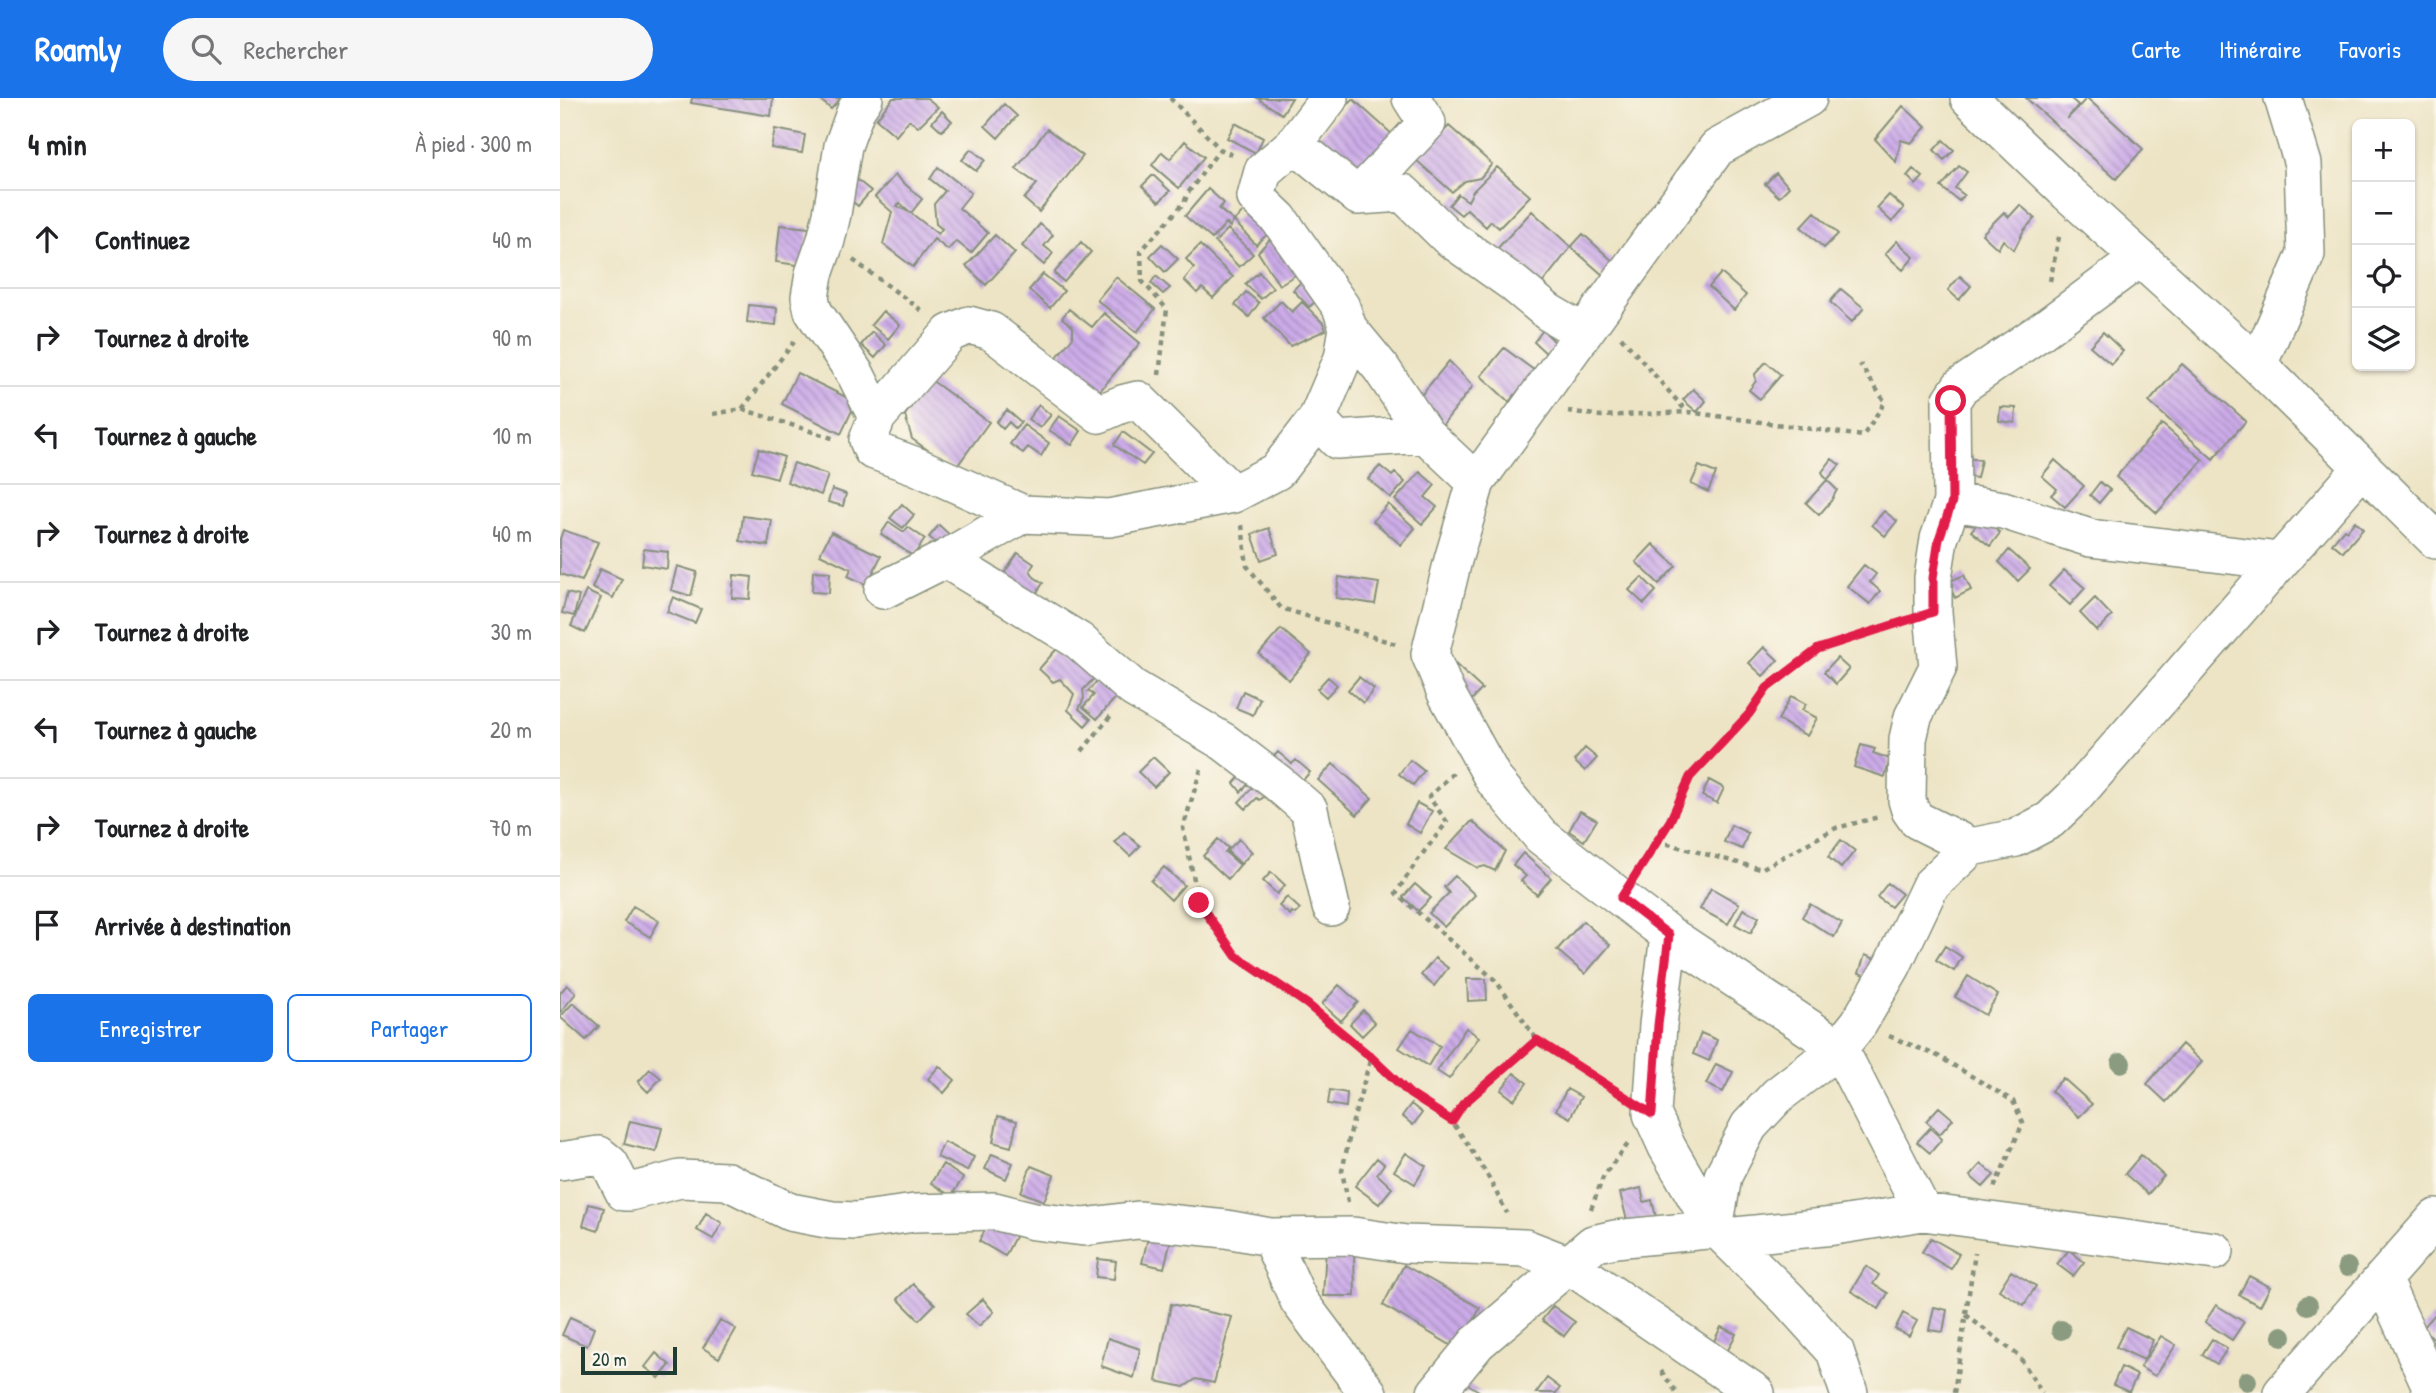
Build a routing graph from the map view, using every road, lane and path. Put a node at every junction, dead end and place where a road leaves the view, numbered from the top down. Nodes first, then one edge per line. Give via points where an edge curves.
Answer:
1 (864, 98) edge
2 (1170, 98) edge
3 (1329, 98) edge
4 (1411, 98) edge
5 (1808, 98) edge
6 (1969, 98) edge
7 (2283, 98) edge
8 (1294, 144) junction
9 (1220, 149) junction
10 (1263, 171) junction
11 (2068, 193) junction
12 (1358, 196) junction
13 (826, 240) junction
14 (2140, 258) junction
15 (813, 311) junction
16 (1348, 328) junction
17 (1582, 332) junction
18 (2040, 332) junction
19 (950, 334) junction
20 (1860, 364) dead end
21 (2258, 365) junction
22 (1529, 406) junction
23 (742, 409) junction
24 (1688, 412) junction
25 (713, 414) dead end
26 (1154, 414) junction
27 (1317, 419) junction
28 (875, 433) junction
29 (1425, 435) junction
30 (2362, 468) junction
31 (1476, 482) junction
32 (1233, 494) junction
33 (1952, 502) junction
34 (1023, 514) junction
35 (2436, 540) edge
36 (945, 559) junction
37 (2279, 561) junction
38 (883, 590) dead end
39 (1933, 612) junction
40 (1430, 654) junction
41 (1133, 688) junction
42 (1224, 743) junction
43 (1082, 751) dead end
44 (1494, 779) junction
45 (1910, 810) junction
46 (1657, 841) junction
47 (1971, 847) junction
48 (1621, 898) junction
49 (1331, 907) dead end
50 (1669, 935) junction
51 (1849, 1036) junction
52 (1537, 1040) junction
53 (1371, 1057) junction
54 (1652, 1114) junction
55 (1452, 1121) junction
56 (560, 1161) edge
57 (1923, 1212) junction
58 (1589, 1213) dead end
59 (2436, 1218) edge
60 (1980, 1220) junction
61 (1718, 1230) junction
62 (1353, 1236) junction
63 (1270, 1237) junction
64 (1525, 1248) junction
65 (2215, 1251) dead end
66 (1569, 1265) junction
67 (2382, 1279) junction
68 (1966, 1315) junction
69 (1368, 1393) edge
70 (1436, 1393) edge
71 (1756, 1393) edge
72 (1849, 1393) edge
73 (1954, 1393) edge
74 (2042, 1393) edge
75 (2282, 1393) edge
76 (2434, 1393) edge

1 - 13 street via 843,146
2 - 9 path
3 - 8 street
4 - 12 street via 1427,123
5 - 17 street via 1717,148
6 - 11 street
7 - 21 street via 2303,163 2306,254
8 - 10 street
8 - 12 street
9 - 10 path
9 - 26 path via 1184,203 1141,251 1142,281 1167,309
10 - 16 street via 1256,197 1279,219 1341,307
11 - 14 street
11 - 18 path
12 - 17 street via 1403,193 1448,237
13 - 15 street via 814,274
13 - 19 path
14 - 18 street
14 - 21 street
15 - 23 path
15 - 28 street via 856,375
16 - 27 street via 1343,358
16 - 29 street
17 - 22 street
17 - 24 path via 1620,337
18 - 33 street via 1961,386 1951,401
19 - 26 street via 969,325 991,331 1099,414 1138,400
19 - 28 street
20 - 24 path via 1885,402 1863,436
21 - 30 street
22 - 24 path via 1601,415
22 - 31 street
23 - 25 path
23 - 28 path
26 - 32 street
27 - 29 street via 1337,440
27 - 32 street via 1277,471
28 - 34 street via 916,466
29 - 31 street
30 - 35 street
30 - 37 street
31 - 40 street
32 - 34 street via 1110,518
32 - 40 path via 1247,566 1281,608
33 - 37 street via 2003,510 2090,538
33 - 39 street via 1939,539
34 - 36 street
36 - 38 street
36 - 41 street via 1079,641
37 - 47 street via 2050,820 2016,838
39 - 45 street via 1938,667 1913,717 1908,739
39 - 46 path via 1818,649 1767,688 1690,777
40 - 44 street via 1446,693
41 - 42 street
41 - 43 path
42 - 49 street via 1309,810
42 - 53 path via 1203,764 1183,828 1199,903 1236,956 1307,1004
44 - 48 street via 1541,836
44 - 52 path via 1457,769 1429,797 1447,822 1396,893 1496,981
45 - 46 path via 1836,828 1761,869
45 - 47 street via 1917,820
46 - 48 path
47 - 51 street via 1930,886 1892,966
48 - 50 street
50 - 51 street
50 - 54 street
51 - 57 street
51 - 60 path via 1938,1056 2013,1101 2023,1123
51 - 61 street via 1778,1095 1749,1126 1723,1176
52 - 54 path
52 - 55 path via 1463,1104
53 - 55 path via 1410,1094
53 - 62 path via 1342,1171
54 - 58 path via 1604,1174
54 - 61 street
55 - 64 path via 1485,1171
56 - 63 street via 599,1155 610,1164 624,1192 680,1179 727,1181 790,1212 832,1220 994,1211 1084,1227 1138,1220
57 - 60 street
57 - 61 street via 1834,1226
59 - 67 street
60 - 65 street
60 - 68 path
61 - 66 street via 1604,1241 1593,1244
61 - 72 street via 1835,1351
62 - 63 street
62 - 64 street via 1406,1244
63 - 69 street via 1299,1301
64 - 66 street
66 - 70 street via 1477,1343
66 - 71 street
67 - 75 street
67 - 76 street
68 - 73 path
68 - 74 path via 2018,1356

